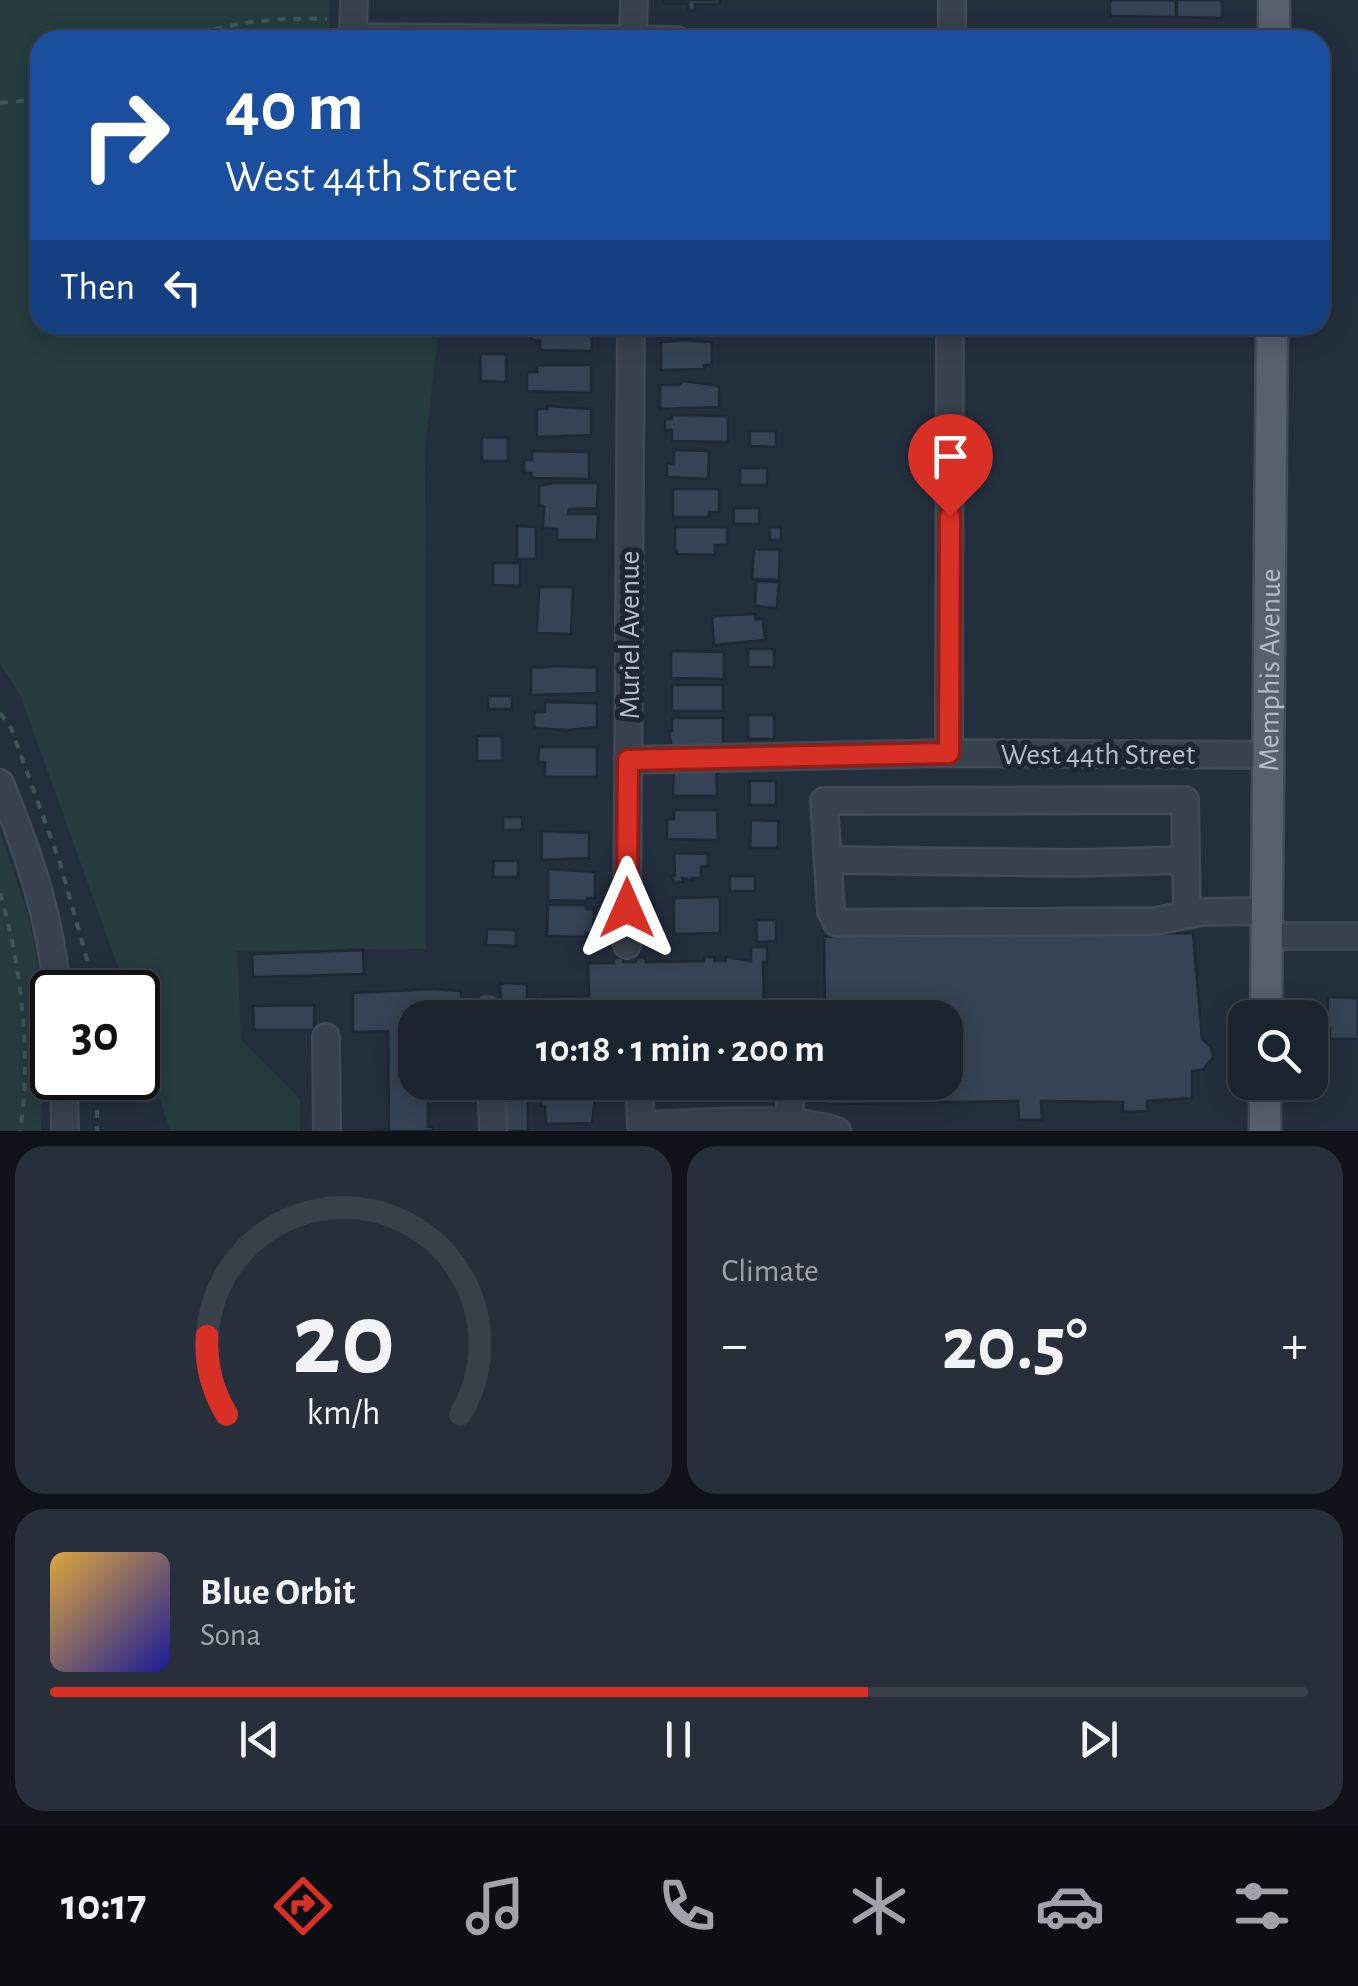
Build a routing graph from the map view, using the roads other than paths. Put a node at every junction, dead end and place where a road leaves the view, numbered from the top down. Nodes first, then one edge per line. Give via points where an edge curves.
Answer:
1 (634, 0) edge
2 (952, 0) edge
3 (1274, 0) edge
4 (348, 18) edge
5 (503, 30) edge
6 (633, 30) edge
7 (952, 30) edge
8 (1274, 30) edge
9 (631, 335) edge
10 (950, 335) edge
11 (1272, 335) edge
12 (949, 753) junction
13 (1269, 755) junction
14 (628, 760) junction
15 (0, 783) edge
16 (828, 860) junction
17 (1186, 860) junction
18 (1188, 915) junction
19 (1268, 924) junction
20 (1358, 936) edge
21 (627, 945) dead end
22 (56, 970) edge
23 (1266, 1000) edge
24 (326, 1038) dead end
25 (64, 1100) edge
26 (491, 1100) edge
27 (640, 1100) edge
28 (790, 1100) edge
29 (1266, 1100) edge
30 (790, 1123) junction
31 (64, 1131) edge
32 (327, 1131) edge
33 (492, 1131) edge
34 (837, 1131) edge
35 (1265, 1131) edge

1 - 6 street
2 - 7 street
3 - 8 main road
4 - 5 street
9 - 14 street, Muriel Avenue
10 - 12 street
11 - 13 main road, Memphis Avenue
12 - 13 street, West 44th Street
12 - 14 street, West 44th Street
13 - 19 main road, Memphis Avenue
14 - 21 street, Muriel Avenue
15 - 22 street via 26,850
16 - 17 street
16 - 17 street via 824,802 1185,800
16 - 18 street via 837,923 1156,922
17 - 18 street
18 - 19 street
19 - 20 street
19 - 23 main road, Memphis Avenue
24 - 32 street
25 - 31 street
26 - 33 street
27 - 30 street via 641,1124
28 - 30 street
29 - 35 main road
30 - 34 street

